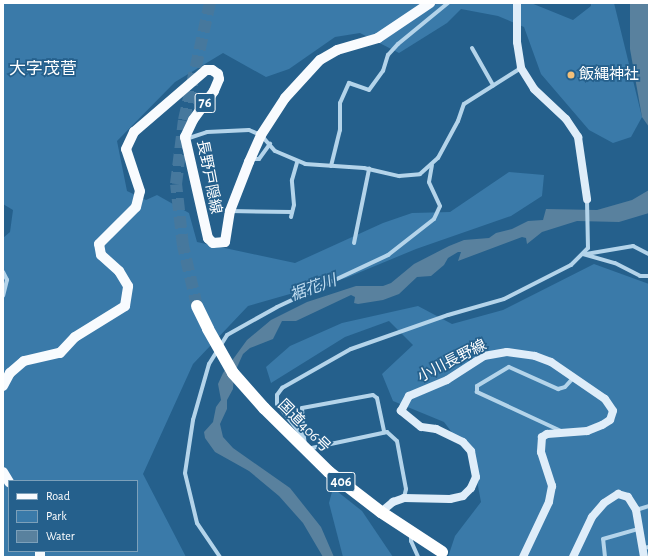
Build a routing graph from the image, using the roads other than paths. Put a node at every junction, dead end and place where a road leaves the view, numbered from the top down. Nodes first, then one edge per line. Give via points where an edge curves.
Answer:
1 (430, 3) edge
2 (448, 3) edge
3 (517, 3) edge
4 (472, 48) dead end
5 (521, 68) junction
6 (493, 85) junction
7 (261, 135) junction
8 (186, 139) junction
9 (270, 144) junction
10 (250, 159) junction
11 (297, 162) junction
12 (432, 165) junction
13 (331, 166) junction
14 (369, 169) junction
15 (587, 199) joint
16 (230, 212) junction
17 (354, 243) dead end
18 (583, 254) junction
19 (649, 254) edge
20 (3, 272) edge
21 (649, 276) edge
22 (3, 296) edge
23 (197, 306) tunnel mouth
24 (572, 378) junction
25 (3, 386) edge
26 (384, 432) junction
27 (565, 433) junction
28 (304, 444) junction
29 (404, 498) junction
30 (649, 506) edge
31 (636, 510) junction
32 (381, 512) junction
33 (640, 529) junction
34 (412, 533) junction
35 (646, 547) edge
36 (442, 552) dead end
37 (220, 557) edge
38 (418, 557) edge
39 (523, 557) edge
40 (573, 557) edge
41 (606, 557) edge
42 (644, 557) edge

1 - 7 main road, 長野戸隠線 via 378,38 337,50 320,60 285,98
2 - 13 street via 388,55 383,71 369,90 349,83 340,102 340,130
3 - 5 main road via 516,34
4 - 6 street
5 - 6 street
5 - 15 main road via 534,88 566,119 578,137
6 - 12 street via 464,104 445,147
7 - 8 street via 249,130 207,132
7 - 9 street
7 - 10 main road, 長野戸隠線
8 - 16 main road, 長野戸隠線 via 194,164 204,224 208,238 214,243 225,242
8 - 25 main road, 長野戸隠線 / 76 via 193,120 219,79 212,70 206,70 197,77 134,132 126,149 140,191 136,207 99,244 101,255 119,271 128,286 125,306 75,337 60,353 24,361 10,374
9 - 10 street via 259,159
9 - 11 street via 275,150
10 - 16 main road, 長野戸隠線
11 - 13 street
11 - 16 street via 292,180 291,214
12 - 14 street via 420,174 399,176
12 - 37 street via 429,182 440,206 434,219 388,255 277,307 227,335 209,364 194,420 185,473 197,523
13 - 14 street
14 - 17 street
15 - 18 street via 588,248
18 - 19 street via 633,246
18 - 21 street via 615,262 640,276
18 - 28 street via 571,265 504,299 448,315 351,349 282,388 277,395 277,404
20 - 22 street via 7,280
23 - 28 highway, 国道406号 / 406, bridge via 233,373 264,408
24 - 27 main road, 小川長野線 via 605,399 613,411 610,420 602,426
24 - 27 street via 565,387 558,389 509,367 477,386 477,392
24 - 29 main road, 小川長野線 via 550,362 535,356 499,352 484,356 447,380 409,396 401,411 421,427 436,429 463,442 471,451 476,477 463,496 450,500
26 - 28 street
26 - 28 street via 377,398 373,395 302,408
26 - 29 street via 397,441 406,488
27 - 39 main road, 小川長野線 via 547,434 542,437 541,452 552,486 549,502
28 - 32 highway, 国道406号 / 406
29 - 32 main road via 393,502
30 - 31 street
31 - 33 main road
31 - 40 main road via 628,496 618,494 604,503 582,532
32 - 34 highway, 国道406号 / 406
33 - 35 main road
33 - 41 street via 603,539
34 - 36 highway, 国道406号 / 406
34 - 38 street via 411,541
35 - 42 main road

